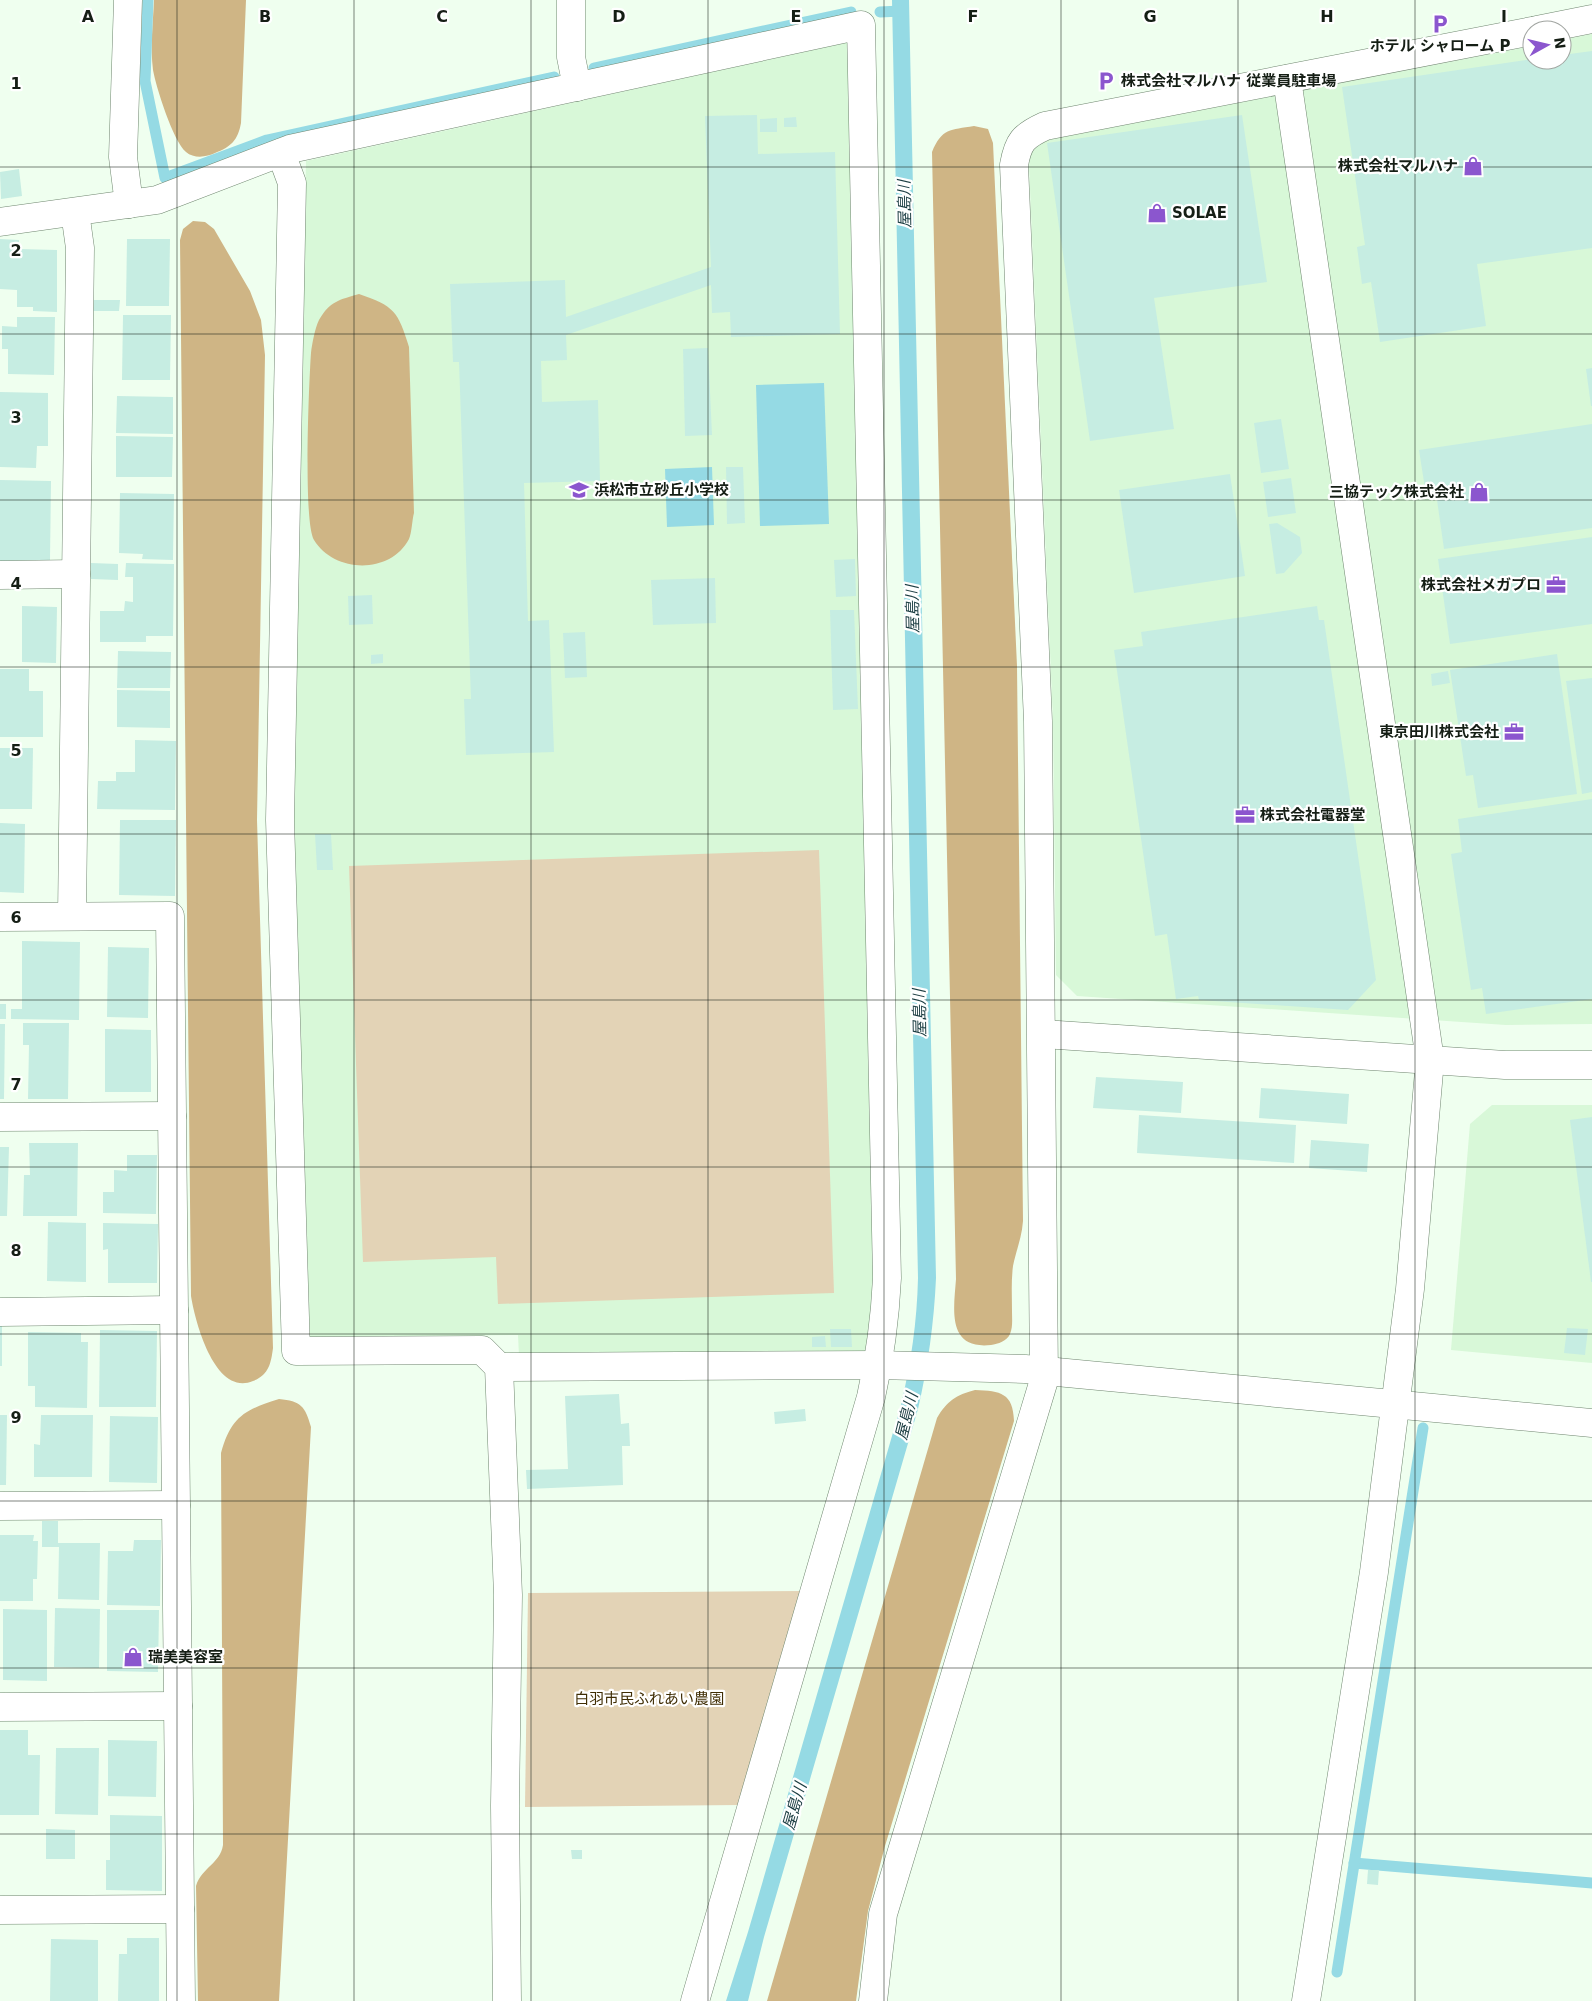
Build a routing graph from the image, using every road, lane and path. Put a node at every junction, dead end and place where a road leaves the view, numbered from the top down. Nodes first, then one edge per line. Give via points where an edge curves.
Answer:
1 (128, 0) edge
2 (571, 0) edge
3 (1592, 19) edge
4 (1572, 23) edge
5 (1522, 33) edge
6 (1287, 79) junction
7 (577, 87) junction
8 (281, 153) junction
9 (130, 204) junction
10 (75, 212) junction
11 (0, 222) edge
12 (0, 574) edge
13 (76, 574) junction
14 (72, 916) junction
15 (0, 917) edge
16 (1043, 1034) junction
17 (1430, 1060) junction
18 (1592, 1065) edge
19 (172, 1116) junction
20 (0, 1118) edge
21 (174, 1310) junction
22 (0, 1312) edge
23 (886, 1365) junction
24 (499, 1367) junction
25 (1044, 1371) junction
26 (1395, 1404) junction
27 (1592, 1422) edge
28 (176, 1505) junction
29 (0, 1506) edge
30 (178, 1706) junction
31 (0, 1707) edge
32 (180, 1909) junction
33 (0, 1910) edge
34 (181, 2001) edge
35 (506, 2001) edge
36 (695, 2001) edge
37 (872, 2001) edge
38 (1306, 2001) edge

1 - 9 street via 123,157
2 - 7 street via 571,57
3 - 4 street
5 - 6 street
6 - 16 street via 1044,126 1028,134 1017,147 1015,175 1037,665
6 - 17 street
7 - 8 street
7 - 23 street via 861,24 887,1278
8 - 9 street via 157,200
8 - 24 street via 292,183 280,820 296,1351 482,1350
9 - 10 street
10 - 11 street
10 - 13 street via 80,248
12 - 13 street
13 - 14 street
14 - 15 street
14 - 19 street via 170,916
16 - 17 street
16 - 25 street
17 - 18 street via 1505,1065
17 - 26 street via 1410,1289
19 - 20 street
19 - 21 street
21 - 22 street
21 - 28 street
23 - 24 street
23 - 25 street
23 - 36 street
24 - 35 street via 508,1594
25 - 26 street
25 - 37 street via 1044,1380 883,1914
26 - 27 street
26 - 38 street via 1374,1572
28 - 29 street
28 - 30 street
30 - 31 street
30 - 32 street
32 - 33 street
32 - 34 street

